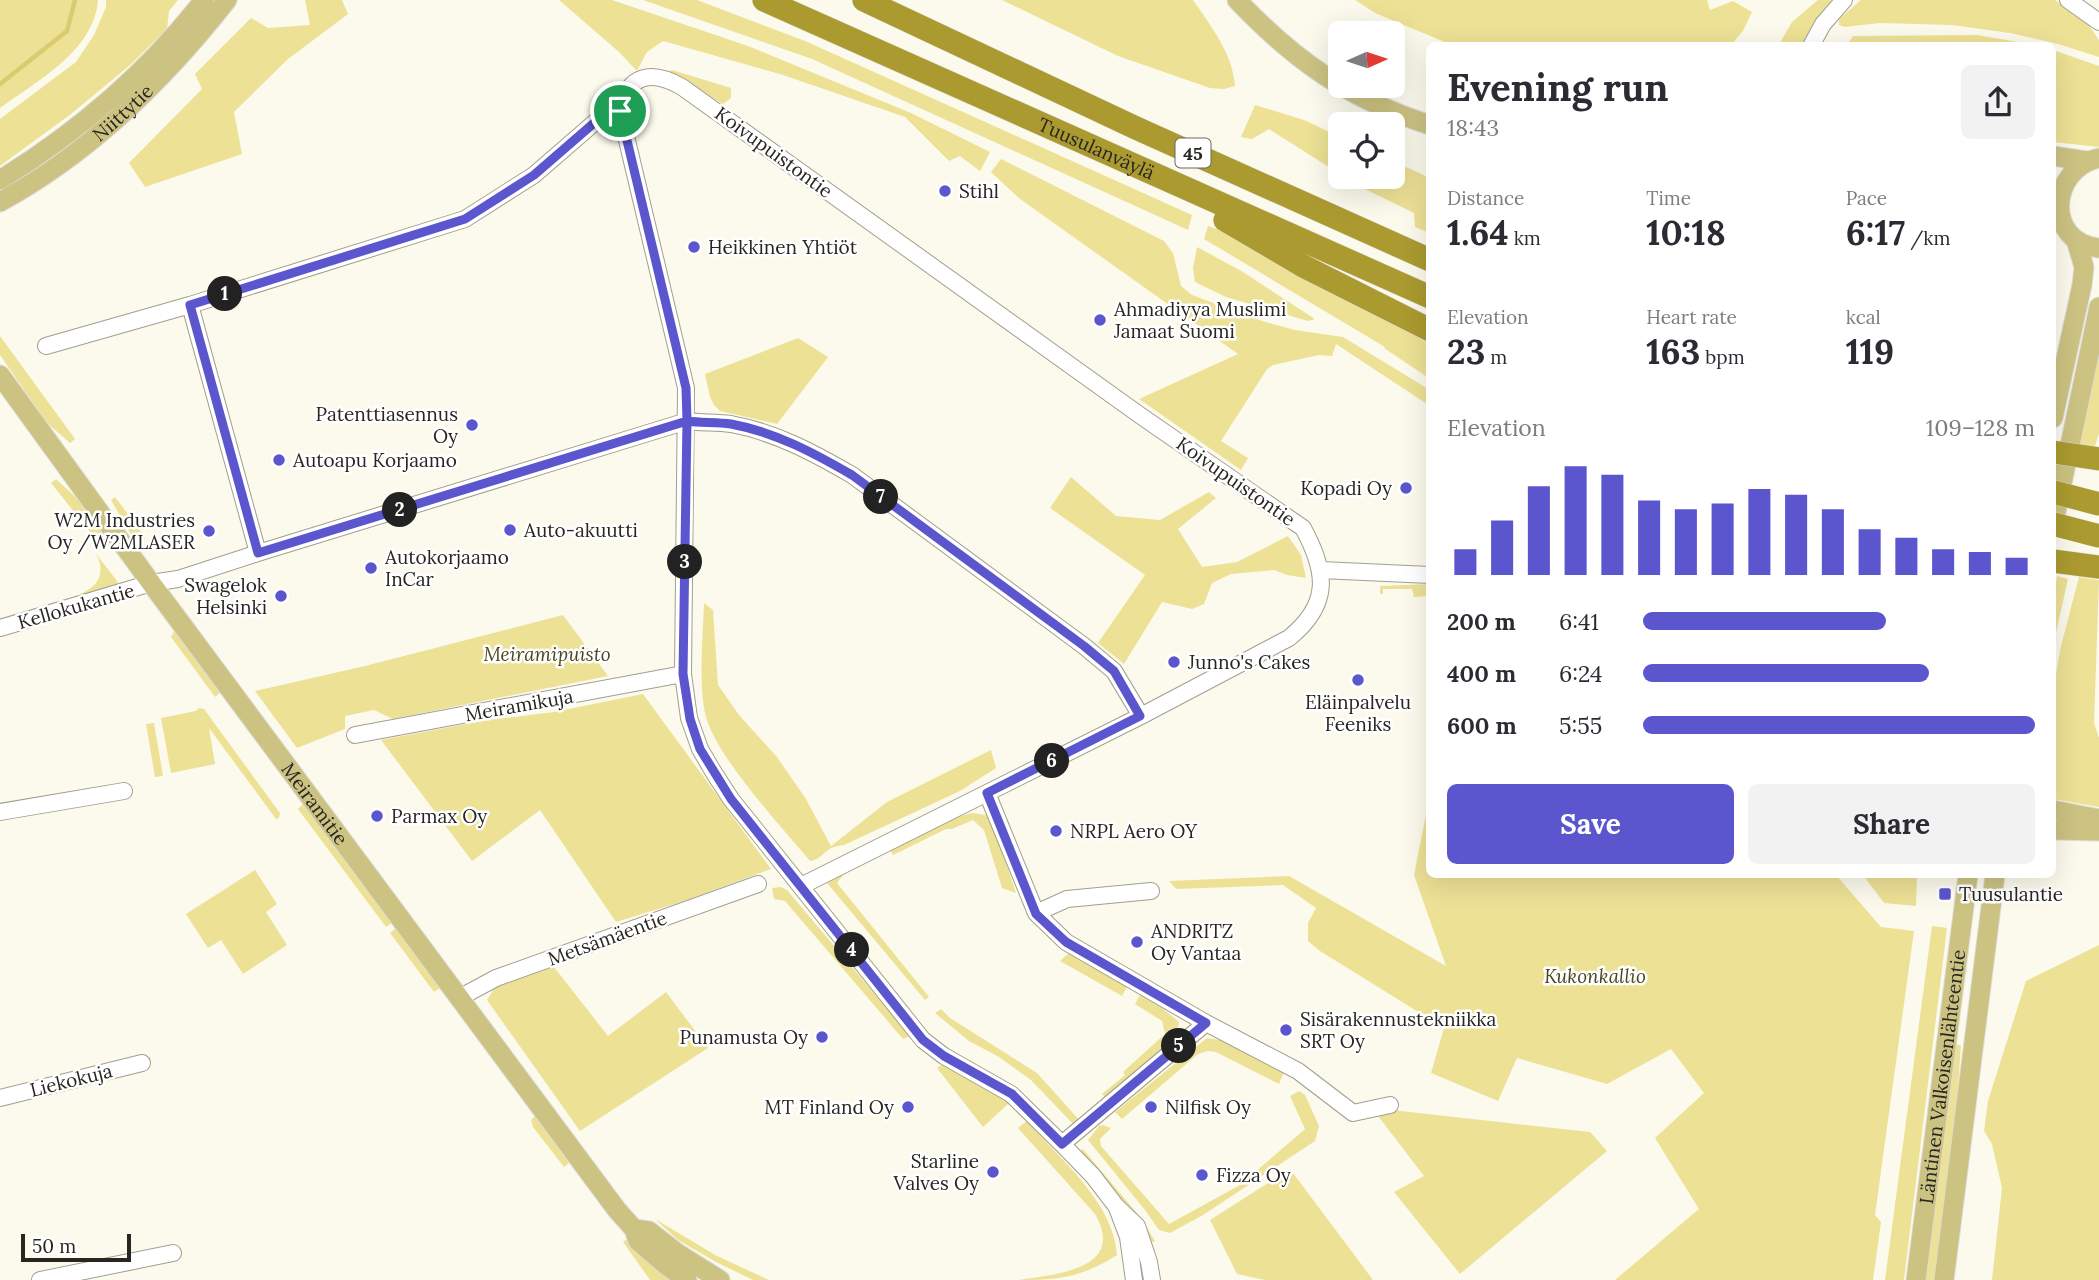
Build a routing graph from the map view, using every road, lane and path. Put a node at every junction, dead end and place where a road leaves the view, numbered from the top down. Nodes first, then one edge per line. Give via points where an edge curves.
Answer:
1 (204, 0) edge
2 (227, 0) edge
3 (764, 0) edge
4 (864, 0) edge
5 (1237, 0) edge
6 (1844, 0) edge
7 (2068, 0) edge
8 (2099, 22) edge
9 (1823, 24) junction
10 (1813, 42) edge
11 (1819, 42) edge
12 (620, 111) junction
13 (1426, 124) edge
14 (2056, 156) edge
15 (1119, 159) junction
16 (2093, 160) edge
17 (0, 180) edge
18 (2056, 199) edge
19 (0, 202) edge
20 (2077, 240) junction
21 (2099, 248) edge
22 (1426, 258) edge
23 (1426, 295) edge
24 (190, 305) junction
25 (2099, 307) edge
26 (1426, 328) edge
27 (46, 346) dead end
28 (0, 375) edge
29 (2056, 404) edge
30 (687, 421) junction
31 (2056, 452) edge
32 (2099, 459) edge
33 (2056, 493) edge
34 (2099, 504) edge
35 (2056, 511) edge
36 (2056, 526) edge
37 (2099, 536) edge
38 (258, 553) junction
39 (2056, 561) edge
40 (2099, 567) edge
41 (1321, 570) junction
42 (1426, 575) edge
43 (151, 583) junction
44 (0, 628) edge
45 (683, 674) junction
46 (1140, 716) junction
47 (355, 735) dead end
48 (124, 791) dead end
49 (987, 793) junction
50 (2056, 811) edge
51 (0, 813) edge
52 (2099, 819) edge
53 (2056, 830) edge
54 (2099, 831) edge
55 (1968, 878) edge
56 (1996, 878) edge
57 (758, 884) dead end
58 (801, 886) junction
59 (1151, 891) dead end
60 (1036, 914) junction
61 (459, 998) junction
62 (1206, 1023) junction
63 (142, 1063) dead end
64 (0, 1098) edge
65 (1390, 1105) dead end
66 (1062, 1144) junction
67 (1116, 1206) junction
68 (634, 1229) junction
69 (173, 1253) dead end
70 (40, 1280) edge
71 (687, 1280) edge
72 (720, 1280) edge
73 (1134, 1280) edge
74 (1152, 1280) edge
75 (1916, 1280) edge
76 (1944, 1280) edge

1 - 17 main road, Niittytie via 156,56 87,120
2 - 19 main road, Niittytie via 166,70 100,132
3 - 15 highway, Tuusulanväylä / 45
4 - 22 highway, Tuusulanväylä / 45
5 - 13 main road via 1300,60 1352,93
6 - 9 street
7 - 8 street
9 - 10 street
9 - 11 street
12 - 24 street via 594,123 534,175 465,219
12 - 30 street via 686,388
12 - 41 street, Koivupuistontie via 623,96 635,81 652,75 682,87 1303,528
14 - 16 main road
15 - 23 highway, Tuusulanväylä / 45
15 - 26 highway via 1305,267
16 - 18 main road via 2066,181
18 - 20 main road via 2067,231
20 - 21 main road
20 - 29 main road via 2084,267 2082,285
24 - 27 street
24 - 38 street
25 - 35 main road
28 - 43 main road, Meiramitie
30 - 38 street, Kellokukantie
30 - 45 street
30 - 46 street via 729,424 778,437 852,475 1114,671
31 - 32 highway, bridge
33 - 34 highway, bridge
36 - 37 highway, bridge
38 - 43 street, Kellokukantie
39 - 40 highway
41 - 42 street
41 - 46 street, Koivupuistontie via 1322,592 1314,613 1289,638
43 - 44 street, Kellokukantie
43 - 61 main road, Meiramitie
45 - 47 street, Meiramikuja
45 - 58 street via 690,719 713,774
46 - 49 street, Koivupuistontie
48 - 51 street
49 - 58 street, Koivupuistontie
49 - 60 street
50 - 52 main road
53 - 54 main road
55 - 75 main road, Läntinen Valkoisenlähteentie
56 - 76 main road, Läntinen Valkoisenlähteentie
57 - 61 street, Metsämäentie via 496,978
58 - 66 street via 923,1040 1012,1094
59 - 60 street via 1067,899
60 - 62 street via 1066,942
61 - 68 main road, Meiramitie
62 - 65 street via 1298,1071 1353,1113
62 - 66 street
63 - 64 street, Liekokuja
66 - 67 street
67 - 73 street via 1128,1237
67 - 74 street via 1141,1233
68 - 71 main road, Meiramitie via 638,1241
68 - 72 main road, Meiramitie via 649,1231
69 - 70 street

